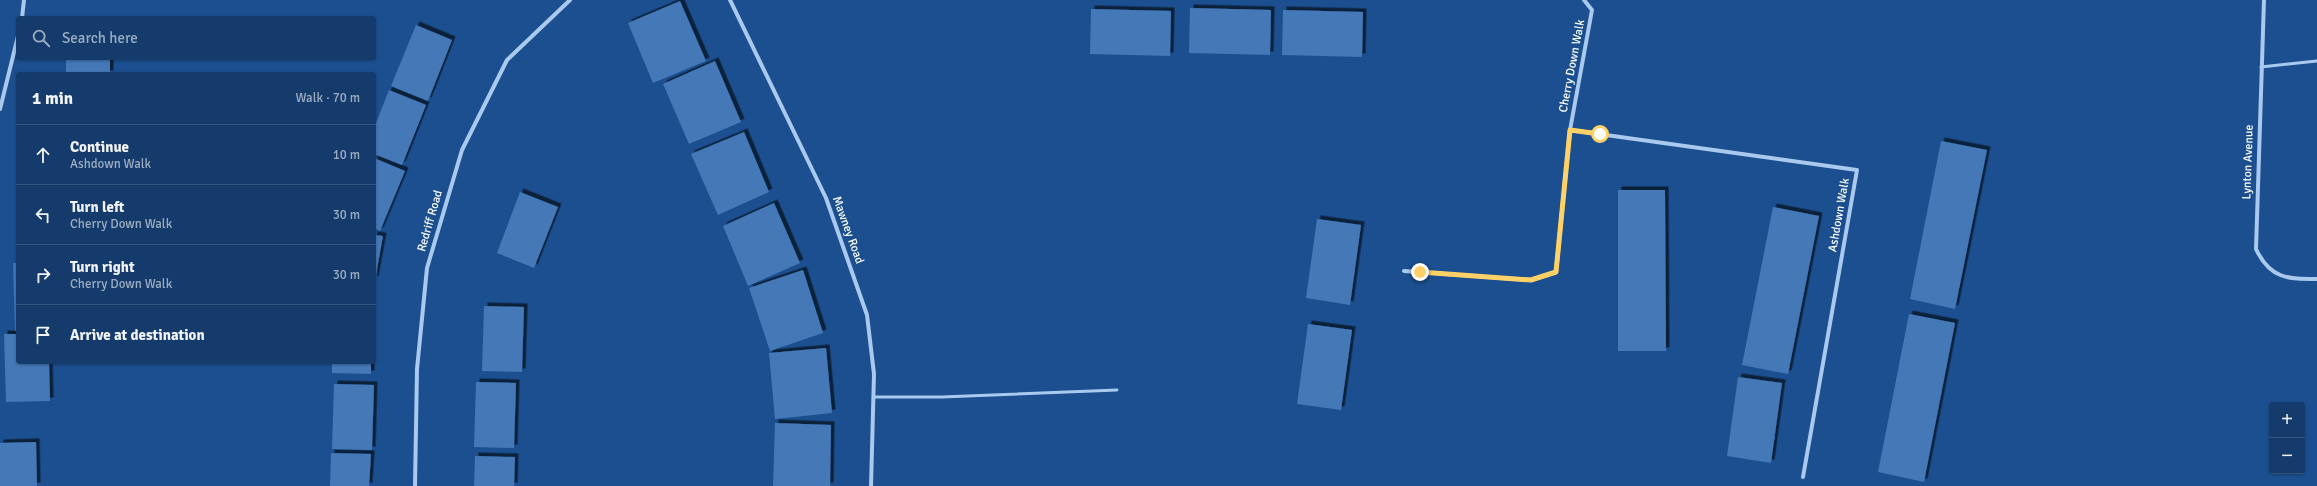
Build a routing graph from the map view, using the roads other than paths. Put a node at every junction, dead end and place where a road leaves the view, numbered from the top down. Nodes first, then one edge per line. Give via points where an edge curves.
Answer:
1 (24, 0) edge
2 (570, 0) edge
3 (730, 0) edge
4 (1584, 0) edge
5 (2264, 0) edge
6 (22, 16) edge
7 (16, 44) edge
8 (2317, 61) edge
9 (2261, 67) junction
10 (0, 109) edge
11 (1570, 130) junction
12 (1404, 271) dead end
13 (2317, 279) edge
14 (1117, 390) dead end
15 (874, 397) junction
16 (1803, 477) dead end
17 (415, 486) edge
18 (871, 486) edge

1 - 6 street
2 - 17 street, Redriff Road via 507,60 462,150 427,268 417,369
3 - 15 street, Mawney Road via 826,198 867,315 873,353
4 - 11 street, Cherry Down Walk via 1592,10
5 - 9 street, Lynton Avenue
7 - 10 street
8 - 9 lane
9 - 13 street, Lynton Avenue via 2256,249 2263,263 2287,279
11 - 12 street, Cherry Down Walk via 1556,272 1531,280
11 - 16 street, Ashdown Walk via 1857,170
14 - 15 lane
15 - 18 street, Mawney Road

